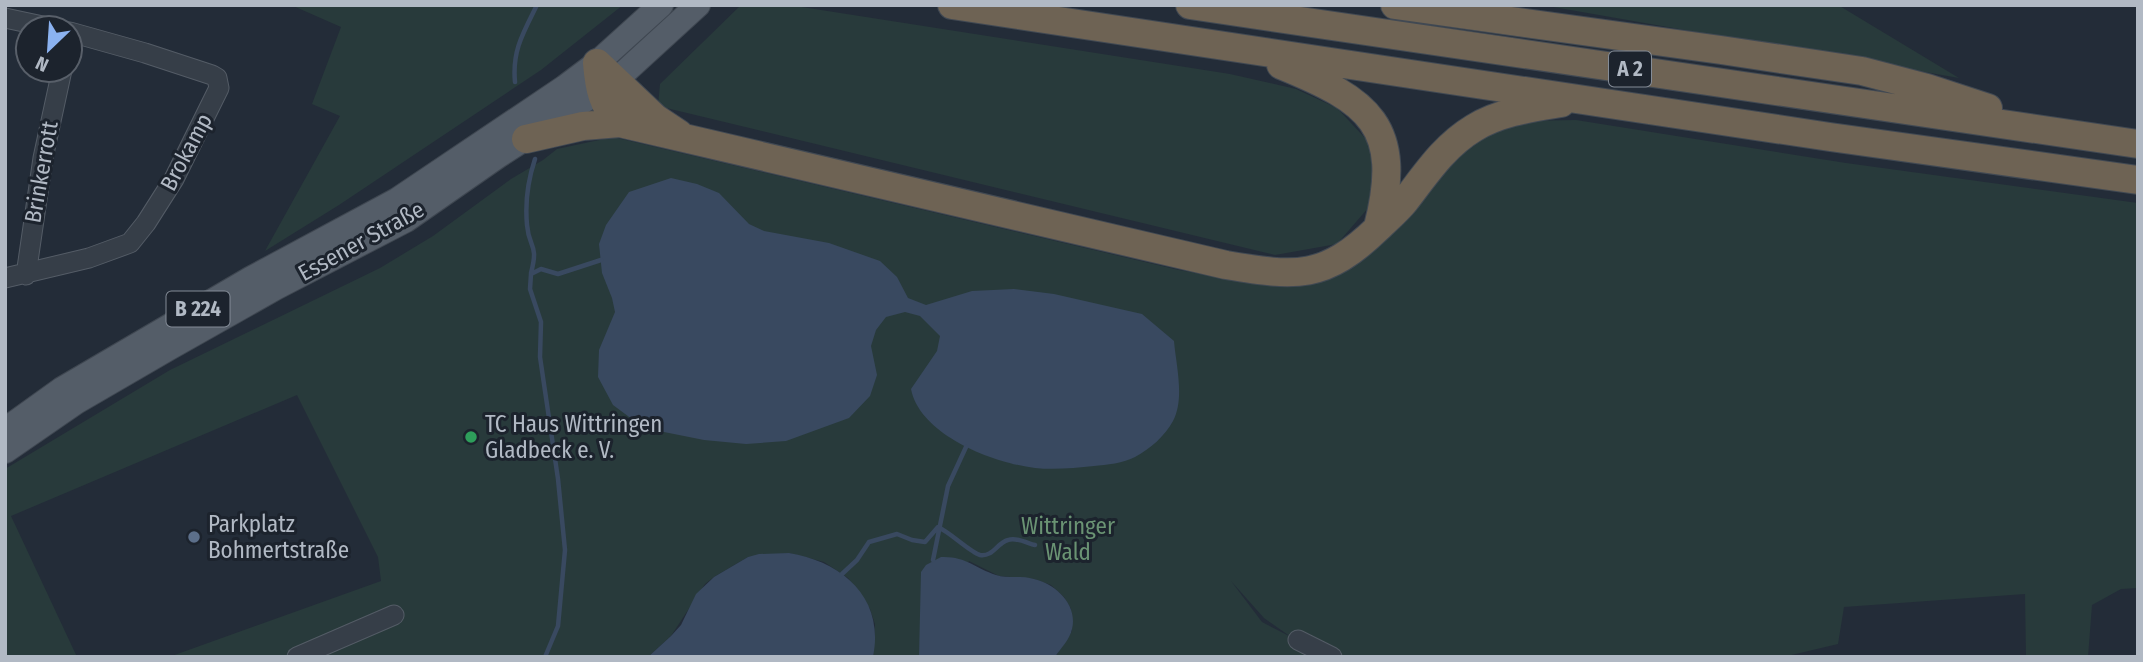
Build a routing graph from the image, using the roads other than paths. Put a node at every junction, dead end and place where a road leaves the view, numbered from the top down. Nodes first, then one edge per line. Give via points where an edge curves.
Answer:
1 (661, 5) edge
2 (698, 5) edge
3 (952, 5) edge
4 (1190, 5) edge
5 (1395, 5) edge
6 (1492, 5) edge
7 (1557, 28) junction
8 (84, 40) edge
9 (1239, 48) junction
10 (604, 78) junction
11 (59, 84) edge
12 (1584, 99) junction
13 (620, 123) junction
14 (2071, 134) junction
15 (684, 137) junction
16 (526, 139) junction
17 (2138, 144) edge
18 (2138, 180) edge
19 (1378, 227) junction
20 (26, 275) junction
21 (5, 278) edge
22 (5, 430) edge
23 (5, 452) edge
24 (394, 615) dead end
25 (1298, 640) dead end
26 (297, 657) edge
27 (1332, 657) edge

1 - 10 main road, Essener Straße / B 224
2 - 10 main road, Essener Straße / B 224
3 - 9 highway, A 2
4 - 14 highway, A 2
5 - 7 highway
6 - 7 highway
7 - 14 highway via 1862,71
8 - 20 street, Brokamp via 212,75 219,88 174,179 130,243
9 - 12 highway, A 2
9 - 19 highway via 1329,86 1356,103 1373,122 1388,167
10 - 13 highway via 610,114
10 - 15 highway
10 - 16 main road, Essener Straße / B 224
10 - 22 main road, Essener Straße / B 224 via 565,87 397,200 62,389
11 - 20 street, Brinkerrott
12 - 18 highway, A 2
12 - 19 highway via 1514,112 1472,129 1437,158 1402,205
13 - 15 highway
13 - 16 highway via 583,125
14 - 17 highway, A 2
15 - 19 highway via 1266,272 1324,268 1347,256
16 - 23 main road, Essener Straße / B 224 via 406,220 169,348 76,402
20 - 21 street, Brokamp
24 - 26 street
25 - 27 street

